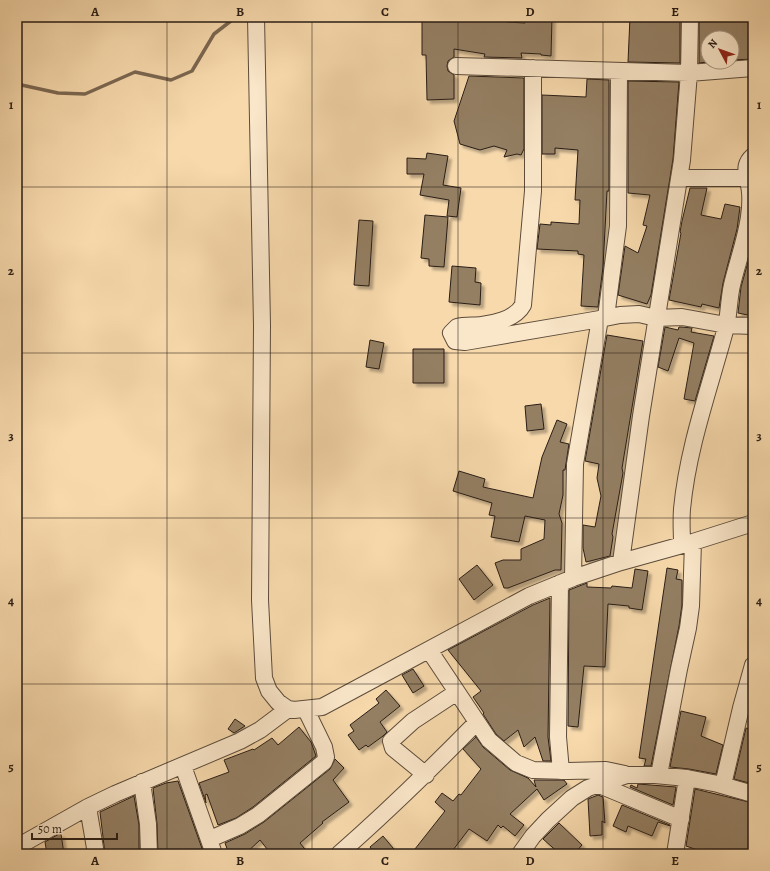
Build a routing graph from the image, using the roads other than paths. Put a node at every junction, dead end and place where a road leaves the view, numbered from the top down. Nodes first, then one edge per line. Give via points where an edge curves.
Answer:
1 (256, 17) edge
2 (690, 17) edge
3 (456, 66) dead end
4 (533, 68) junction
5 (753, 68) edge
6 (619, 71) junction
7 (689, 72) junction
8 (753, 156) edge
9 (679, 178) junction
10 (747, 178) junction
11 (603, 318) junction
12 (656, 318) junction
13 (726, 325) junction
14 (753, 326) edge
15 (753, 523) edge
16 (687, 544) junction
17 (620, 562) junction
18 (567, 581) junction
19 (429, 650) junction
20 (753, 665) edge
21 (457, 692) junction
22 (288, 709) junction
23 (306, 710) junction
24 (477, 722) junction
25 (182, 766) junction
26 (561, 771) junction
27 (426, 774) junction
28 (627, 775) junction
29 (659, 775) junction
30 (687, 778) junction
31 (142, 782) junction
32 (598, 784) junction
33 (723, 786) junction
34 (753, 794) edge
35 (88, 807) junction
36 (681, 819) junction
37 (210, 839) junction
38 (17, 847) edge
39 (96, 854) edge
40 (149, 854) edge
41 (214, 854) edge
42 (339, 854) edge
43 (520, 854) edge
44 (675, 854) edge

1 - 22 street via 262,325 260,600 264,678 278,702
2 - 7 street
3 - 4 street
4 - 6 street
4 - 11 street via 533,191 523,305 512,317 484,325 457,327 451,333 455,341 465,342
5 - 7 street
6 - 7 street
6 - 11 street via 618,226
7 - 9 street
8 - 10 street via 746,164
9 - 10 street
9 - 12 street
10 - 13 street via 750,192 746,235 732,285
11 - 12 street via 639,314
11 - 18 street via 575,464
12 - 13 street via 682,316
12 - 17 street
13 - 14 street
13 - 16 street via 693,447 682,509
15 - 16 street
16 - 17 street
16 - 29 street via 691,606
17 - 18 street
18 - 19 street via 529,596
18 - 26 street via 561,626 558,737
19 - 21 street
19 - 23 street via 322,707
20 - 33 street
21 - 24 street
21 - 27 street via 414,721 391,741 393,748
22 - 23 street
22 - 25 street via 240,741
23 - 37 street via 324,747 324,762 252,818
24 - 26 street via 495,746 516,763 533,770
24 - 27 street
25 - 31 street
25 - 37 street
26 - 28 street via 606,770
27 - 42 street
28 - 29 street
28 - 32 street
29 - 30 street
30 - 33 street
30 - 36 street
31 - 35 street
31 - 40 street
32 - 36 street
32 - 43 street via 572,798 556,811
33 - 34 street
35 - 38 street
35 - 39 street
36 - 44 street
37 - 41 street

